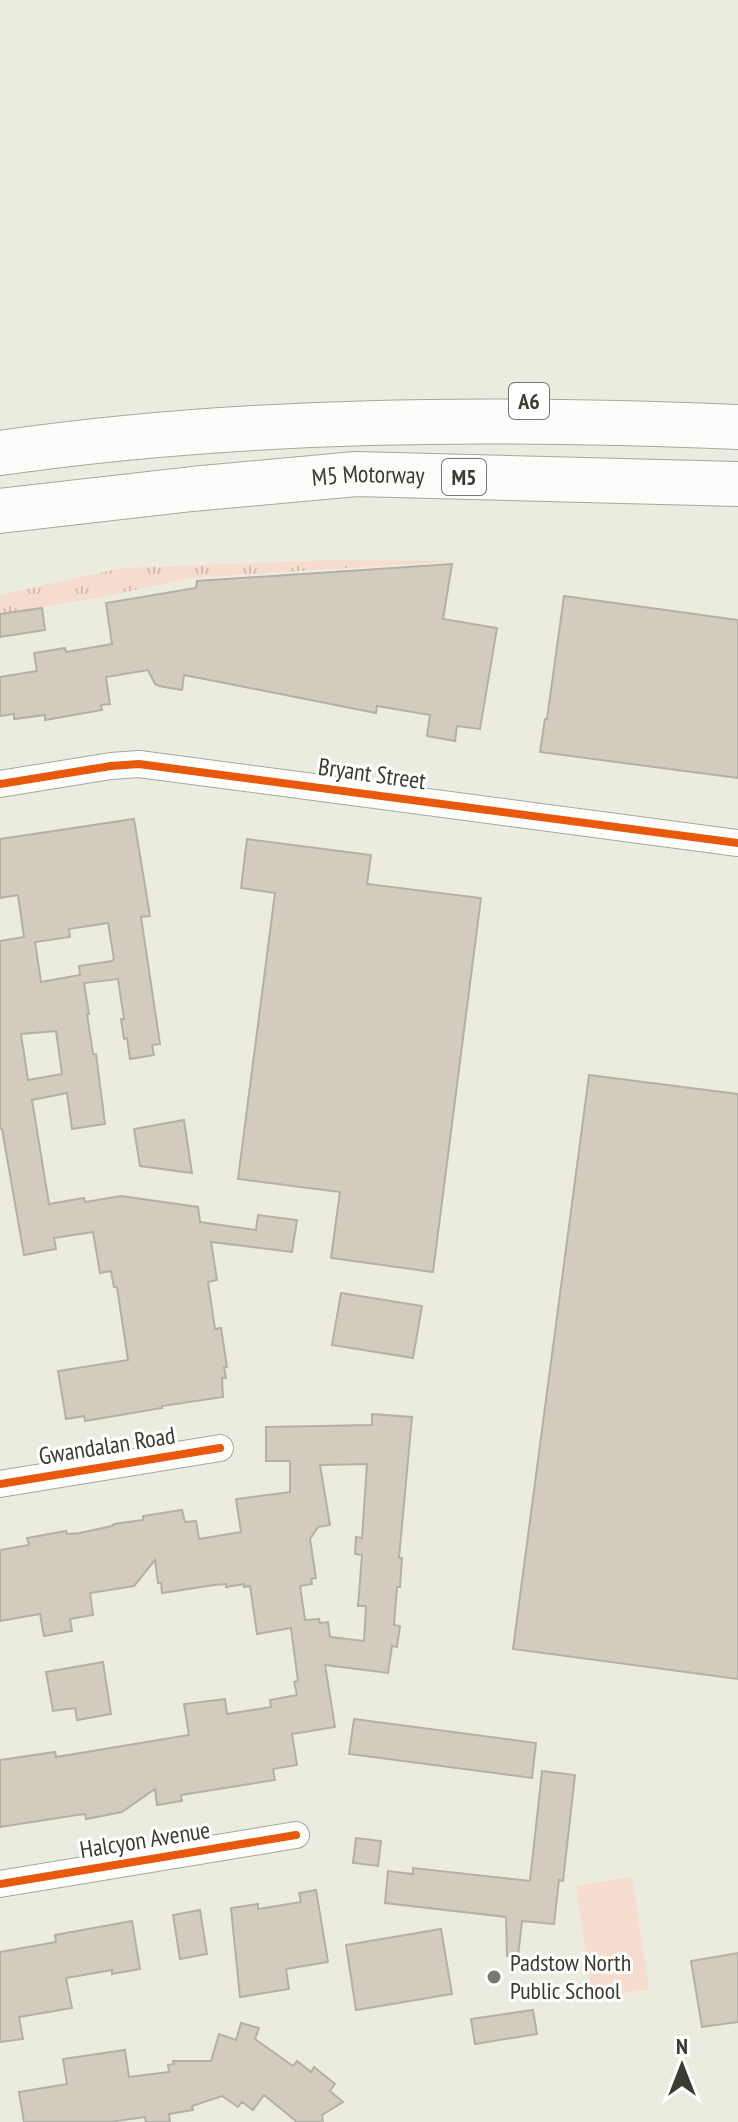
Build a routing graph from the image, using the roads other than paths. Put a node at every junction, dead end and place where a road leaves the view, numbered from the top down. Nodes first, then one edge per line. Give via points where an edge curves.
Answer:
1 (738, 397) edge
2 (321, 424) junction
3 (738, 427) edge
4 (0, 453) edge
5 (738, 484) edge
6 (192, 489) junction
7 (0, 511) edge
8 (738, 514) edge
9 (0, 784) edge
10 (738, 843) edge
11 (220, 1448) dead end
12 (0, 1484) edge
13 (296, 1835) dead end
14 (0, 1884) edge

1 - 2 highway, A6 via 438,405
2 - 3 highway via 598,421
2 - 4 highway via 128,437
5 - 6 highway, M5 Motorway / M5 via 356,474
6 - 7 highway, M5 Motorway / M5
6 - 8 highway, M5
9 - 10 street, Bryant Street via 139,764
11 - 12 street, Gwandalan Road
13 - 14 street, Halcyon Avenue

